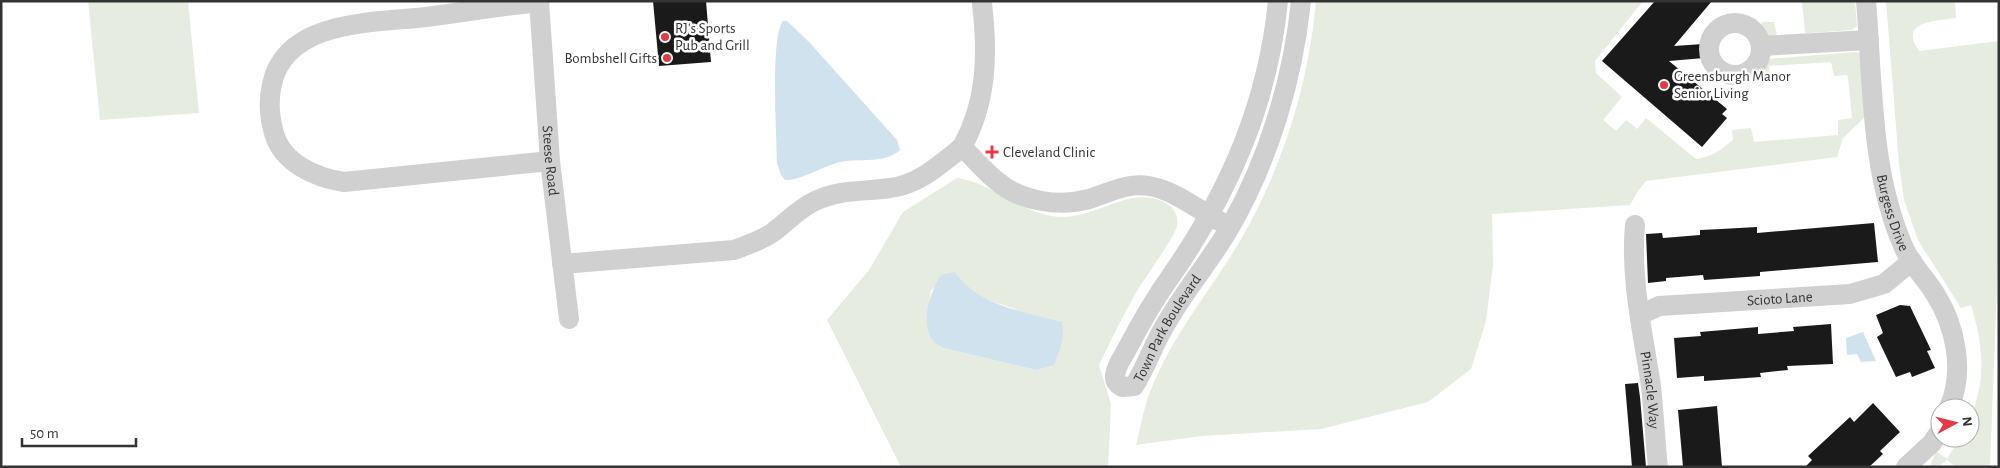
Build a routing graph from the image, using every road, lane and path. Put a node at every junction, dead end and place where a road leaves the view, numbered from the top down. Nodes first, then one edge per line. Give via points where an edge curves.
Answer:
1 (539, 1) edge
2 (1278, 1) edge
3 (1301, 1) edge
4 (1866, 1) edge
5 (983, 2) edge
6 (444, 7) edge
7 (1870, 40) junction
8 (1761, 46) dead end
9 (962, 147) junction
10 (550, 161) junction
11 (1210, 216) junction
12 (1635, 225) dead end
13 (1230, 227) junction
14 (1912, 260) junction
15 (562, 264) junction
16 (1640, 315) junction
17 (569, 319) dead end
18 (1954, 398) edge
19 (1930, 445) edge
20 (1911, 465) edge
21 (1658, 467) edge

1 - 6 street
1 - 10 street, Steese Road
2 - 11 street, Town Park Boulevard via 1271,50 1256,109 1234,167
3 - 13 street, Town Park Boulevard via 1292,61 1279,112
4 - 7 street, Burgess Drive
5 - 9 street via 985,75 972,129
6 - 10 street via 319,33 291,51 279,64 269,103 270,121 283,150 310,172 344,182
7 - 8 street
7 - 14 street, Burgess Drive via 1879,158 1890,210
9 - 11 street via 998,183 1023,196 1051,203 1071,202 1130,186 1148,186 1166,191
9 - 15 street via 913,182 891,188 842,191 815,200 795,212 774,232 734,250
10 - 15 street, Steese Road
11 - 13 street
11 - 13 street, Town Park Boulevard via 1155,299 1124,354 1115,376 1122,387 1134,386 1164,326
12 - 16 street, Pinnacle Way via 1633,243
14 - 16 street, Scioto Lane via 1884,284 1850,294 1659,306
14 - 18 street, Burgess Drive via 1936,294 1953,332 1958,359
15 - 17 street, Steese Road
16 - 21 street, Pinnacle Way
19 - 20 street

